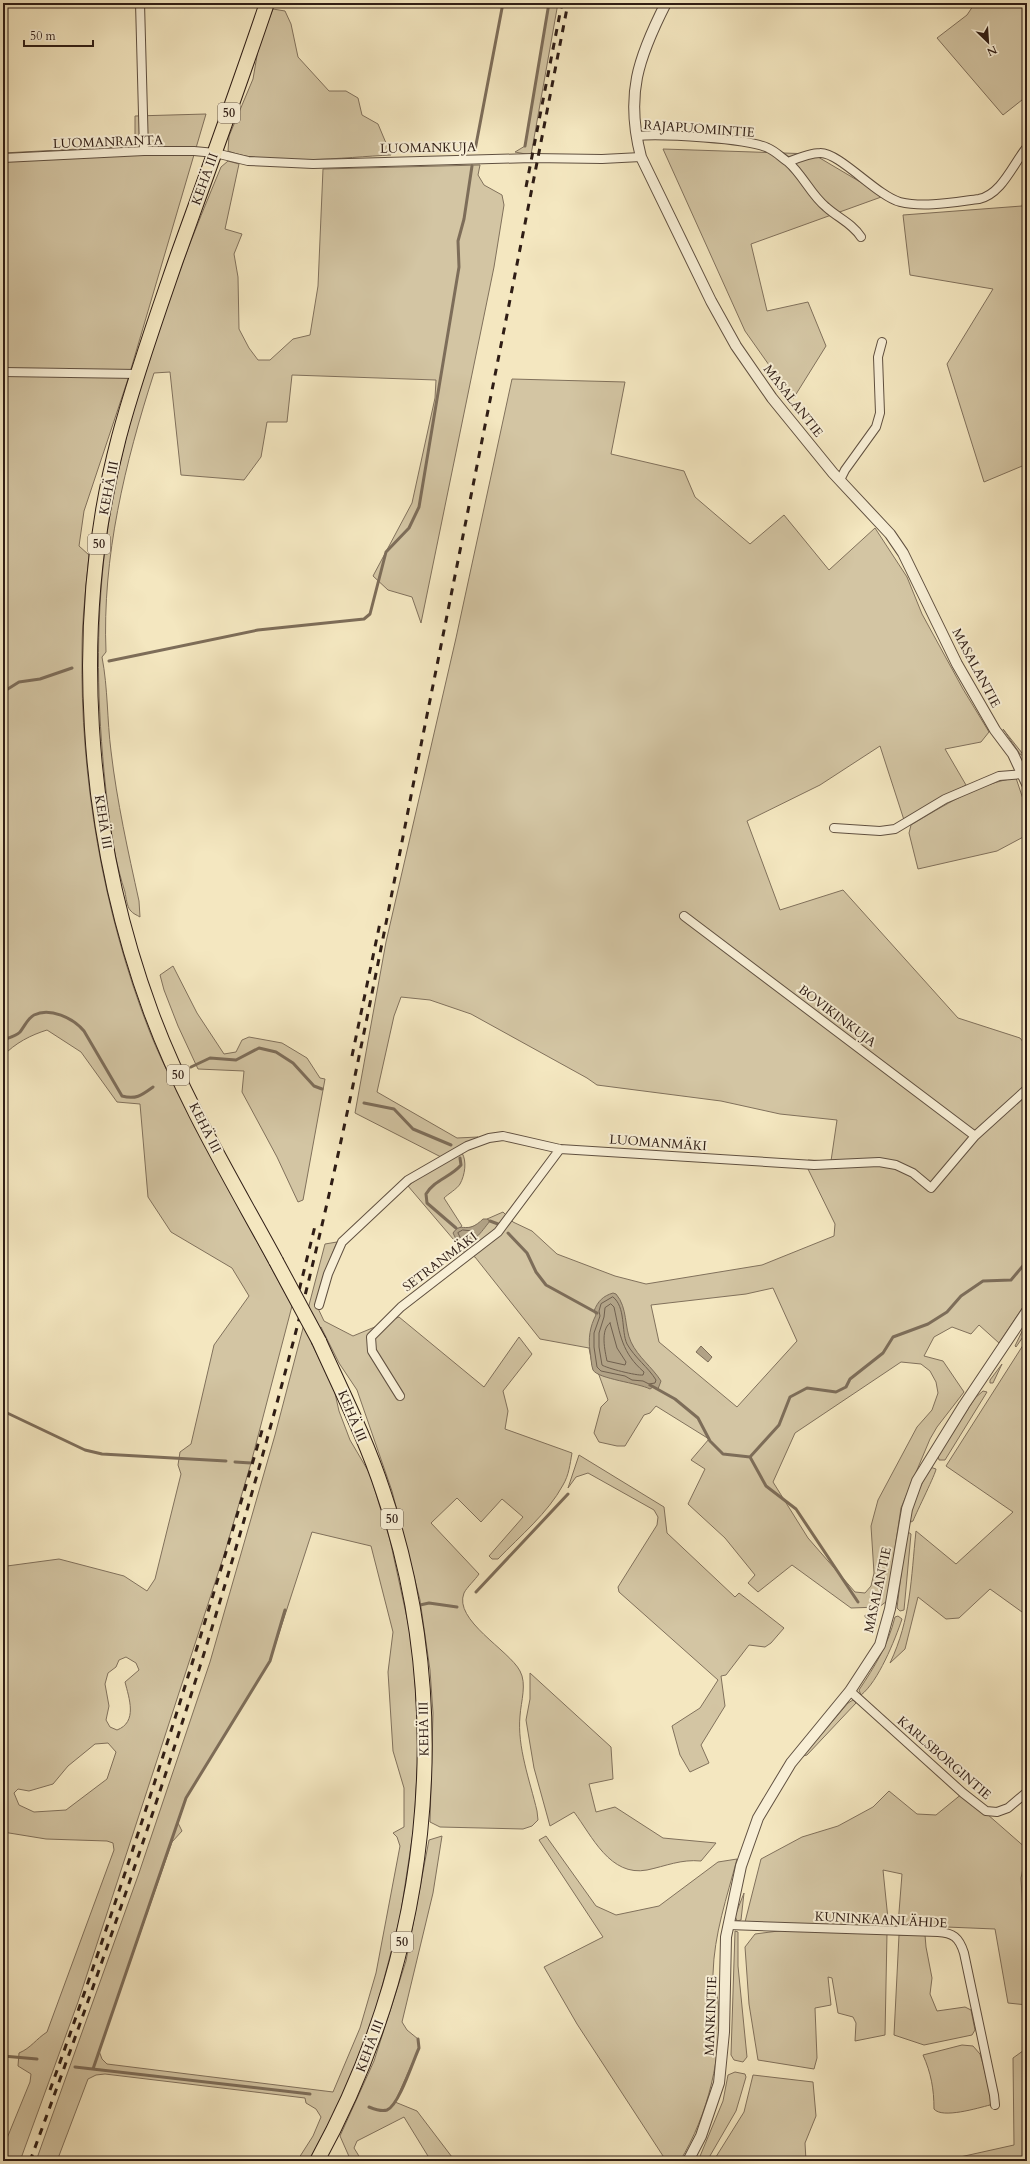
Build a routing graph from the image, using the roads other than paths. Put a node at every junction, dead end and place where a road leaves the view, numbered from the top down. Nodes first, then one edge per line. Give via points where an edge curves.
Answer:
1 (140, 3) edge
2 (267, 3) edge
3 (666, 3) edge
4 (636, 136) junction
5 (1027, 147) edge
6 (144, 150) junction
7 (215, 153) junction
8 (641, 156) junction
9 (3, 158) edge
10 (788, 162) junction
11 (861, 237) dead end
12 (882, 342) dead end
13 (3, 372) edge
14 (137, 374) junction
15 (840, 480) junction
16 (1025, 773) edge
17 (1027, 784) edge
18 (834, 828) dead end
19 (684, 916) dead end
20 (1027, 1090) edge
21 (975, 1136) junction
22 (560, 1149) junction
23 (318, 1305) dead end
24 (1027, 1312) edge
25 (400, 1396) dead end
26 (850, 1691) junction
27 (1027, 1792) edge
28 (742, 1866) joint
29 (728, 1925) junction
30 (994, 2105) dead end
31 (317, 2161) edge
32 (688, 2161) edge

1 - 6 street
2 - 7 highway, KEHÄ III / 50
3 - 4 street, MASALANTIE via 649,38 637,74 634,91
4 - 8 street, MASALANTIE
4 - 10 street, RAJAPUOMINTIE via 748,142 767,148
5 - 10 street via 988,196 919,205 899,202 889,197 822,152
6 - 7 street, LUOMANRANTA
6 - 9 street, LUOMANRANTA
7 - 8 street, LUOMANKUJA via 248,161 313,164 532,158 602,159
7 - 14 highway, KEHÄ III / 50
8 - 15 street, MASALANTIE via 711,301 736,346 772,398
10 - 11 street, RAJAPUOMINTIE via 797,169 825,206 854,227
12 - 15 street via 878,357 880,413 876,427
13 - 14 street
14 - 31 highway, KEHÄ III / 50, bridge via 116,447 104,511 95,577 90,661 99,797 111,876 122,922 168,1054 200,1120 319,1341 358,1426 383,1491 398,1540 417,1634 425,1755 417,1867 411,1904 380,2019 355,2082
15 - 16 street, MASALANTIE via 890,534 903,553 960,670 994,730
16 - 17 street, MASALANTIE
16 - 18 street via 999,776 945,799 895,829 880,831
19 - 21 street, BOVIKINKUJA
20 - 21 street, LUOMANMÄKI
21 - 22 street, LUOMANMÄKI via 930,1188 913,1173 896,1165 879,1162 814,1165
22 - 23 street, LUOMANMÄKI via 504,1136 489,1138 467,1146 423,1170 408,1180 342,1242
22 - 25 street, SETRANMÄKI via 498,1232 401,1307 371,1337 372,1352
24 - 26 street, MASALANTIE via 964,1405 917,1481 907,1509 890,1610 880,1645
26 - 27 street, KARLSBORGINTIE via 986,1811 997,1812 1008,1808
26 - 28 street, MASALANTIE via 791,1763 770,1796 758,1818
28 - 29 street, MANKINTIE
29 - 30 street, KUNINKAANLÄHDE via 938,1932 956,1936 964,1952
29 - 32 street, MANKINTIE via 724,2032 719,2083 704,2130

